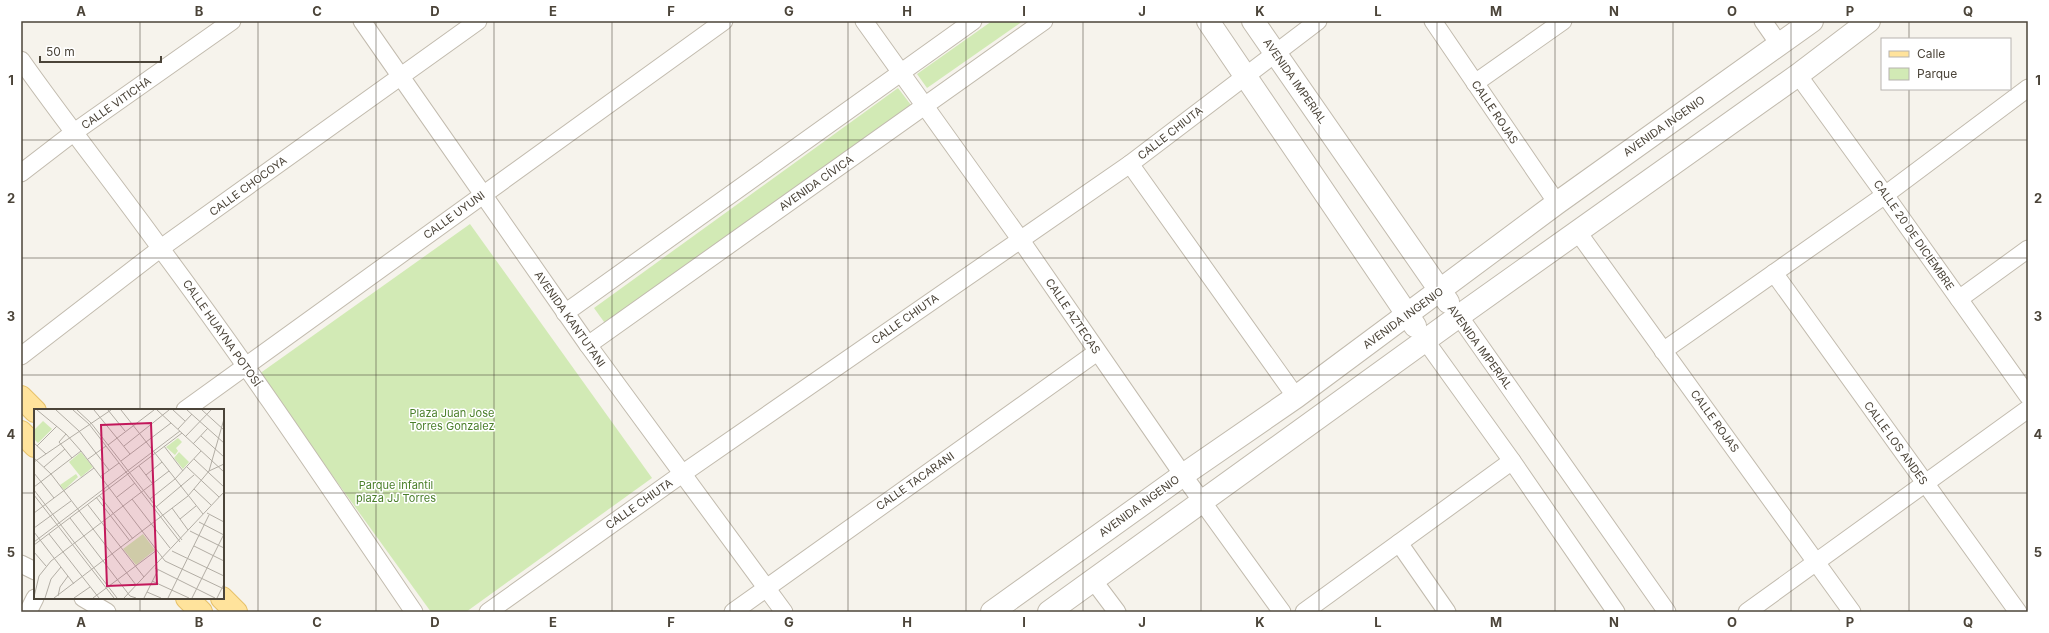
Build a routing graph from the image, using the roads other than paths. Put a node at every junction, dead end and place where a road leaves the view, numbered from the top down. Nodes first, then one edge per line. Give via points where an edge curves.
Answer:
1 (232, 21) edge
2 (362, 21) edge
3 (478, 21) edge
4 (724, 21) edge
5 (864, 21) edge
6 (973, 21) edge
7 (1044, 21) edge
8 (1208, 21) edge
9 (1253, 21) edge
10 (1318, 21) edge
11 (1433, 21) edge
12 (1563, 21) edge
13 (1763, 21) edge
14 (1812, 21) edge
15 (1868, 21) edge
16 (1780, 44) junction
17 (1275, 52) junction
18 (21, 60) edge
19 (900, 73) junction
20 (1246, 74) junction
21 (1798, 75) junction
22 (399, 77) junction
23 (1475, 83) junction
24 (2028, 88) edge
25 (926, 105) junction
26 (73, 133) junction
27 (1130, 164) junction
28 (21, 173) edge
29 (482, 195) junction
30 (1885, 195) junction
31 (1557, 203) junction
32 (1577, 231) junction
33 (1020, 239) junction
34 (161, 248) junction
35 (2028, 249) edge
36 (1774, 273) junction
37 (1439, 292) junction
38 (1959, 299) junction
39 (565, 313) junction
40 (1407, 315) junction
41 (1459, 316) junction
42 (1425, 340) junction
43 (588, 345) junction
44 (1663, 351) junction
45 (1097, 352) junction
46 (21, 356) edge
47 (245, 366) junction
48 (1296, 396) junction
49 (2028, 396) edge
50 (21, 397) edge
51 (186, 409) edge
52 (2028, 409) edge
53 (34, 410) edge
54 (21, 432) edge
55 (34, 445) edge
56 (1512, 461) junction
57 (682, 474) junction
58 (1182, 475) junction
59 (1925, 483) junction
60 (1202, 502) junction
61 (1399, 543) junction
62 (1816, 561) junction
63 (21, 564) edge
64 (34, 571) edge
65 (1093, 580) junction
66 (766, 587) junction
67 (34, 599) edge
68 (85, 599) edge
69 (188, 599) edge
70 (223, 599) edge
71 (28, 612) edge
72 (107, 612) edge
73 (201, 612) edge
74 (236, 612) edge
75 (414, 612) edge
76 (488, 612) edge
77 (733, 612) edge
78 (784, 612) edge
79 (992, 612) edge
80 (1049, 612) edge
81 (1117, 612) edge
82 (1282, 612) edge
83 (1304, 612) edge
84 (1448, 612) edge
85 (1616, 612) edge
86 (1667, 612) edge
87 (1747, 612) edge
88 (1852, 612) edge
89 (2018, 612) edge

1 - 26 street, CALLE VITICHA
2 - 22 street, AVENIDA KANTUTANI
3 - 22 street, CALLE CHOCOYA
4 - 29 street, CALLE UYUNI
5 - 19 street, CALLE AZTECAS
6 - 19 street
7 - 25 street, AVENIDA CÍVICA
8 - 20 street
9 - 17 street, AVENIDA IMPERIAL
10 - 17 street, CALLE CHIUTA
11 - 23 street, CALLE ROJAS
12 - 23 street
13 - 16 street
14 - 16 street, AVENIDA INGENIO
15 - 21 street
16 - 31 street, AVENIDA INGENIO
17 - 20 street, CALLE CHIUTA
17 - 37 street, AVENIDA IMPERIAL
18 - 26 street, CALLE HUAYNA POTOSÍ
19 - 25 street, CALLE AZTECAS
19 - 39 street
20 - 27 street, CALLE CHIUTA
20 - 40 street
21 - 30 street, CALLE 20 DE DICIEMBRE
21 - 32 street
22 - 29 street, AVENIDA KANTUTANI
22 - 34 street, CALLE CHOCOYA
23 - 31 street, CALLE ROJAS
24 - 30 street
25 - 33 street, CALLE AZTECAS
25 - 43 street, AVENIDA CÍVICA
26 - 28 street, CALLE VITICHA
26 - 34 street, CALLE HUAYNA POTOSÍ
27 - 33 street, CALLE CHIUTA
27 - 48 street
29 - 39 street, AVENIDA KANTUTANI
29 - 47 street, CALLE UYUNI
30 - 36 street
30 - 38 street, CALLE 20 DE DICIEMBRE
31 - 37 street, AVENIDA INGENIO
32 - 41 street
32 - 44 street, CALLE ROJAS
33 - 45 street, CALLE AZTECAS
33 - 57 street, CALLE CHIUTA
34 - 46 street, CALLE CHOCOYA
34 - 47 street, CALLE HUAYNA POTOSÍ
35 - 38 street
36 - 44 street
36 - 59 street, CALLE LOS ANDES
37 - 40 street, AVENIDA INGENIO
37 - 41 street, AVENIDA IMPERIAL
38 - 49 street, CALLE 20 DE DICIEMBRE
39 - 43 street, AVENIDA KANTUTANI
40 - 42 street
40 - 48 street, AVENIDA INGENIO
41 - 42 street
41 - 86 street, AVENIDA IMPERIAL
42 - 56 street
42 - 60 street
43 - 57 street, AVENIDA KANTUTANI
44 - 62 street, CALLE ROJAS
45 - 58 street, CALLE AZTECAS
45 - 66 street, CALLE TACARANI
47 - 51 street, CALLE UYUNI
47 - 75 street, CALLE HUAYNA POTOSÍ
48 - 58 street, AVENIDA INGENIO
50 - 53 main road
52 - 59 street
54 - 55 main road
56 - 61 street
56 - 85 street
57 - 66 street, AVENIDA KANTUTANI
57 - 76 street, CALLE CHIUTA
58 - 60 street, CALLE AZTECAS
58 - 79 street, AVENIDA INGENIO
59 - 62 street
59 - 89 street, CALLE LOS ANDES
60 - 65 street
60 - 82 street, CALLE AZTECAS
61 - 83 street
61 - 84 street
62 - 87 street
62 - 88 street, CALLE ROJAS
63 - 64 street
65 - 80 street
65 - 81 street
66 - 77 street, CALLE TACARANI
66 - 78 street, AVENIDA KANTUTANI
67 - 71 street
68 - 72 street
69 - 73 main road
70 - 74 main road

